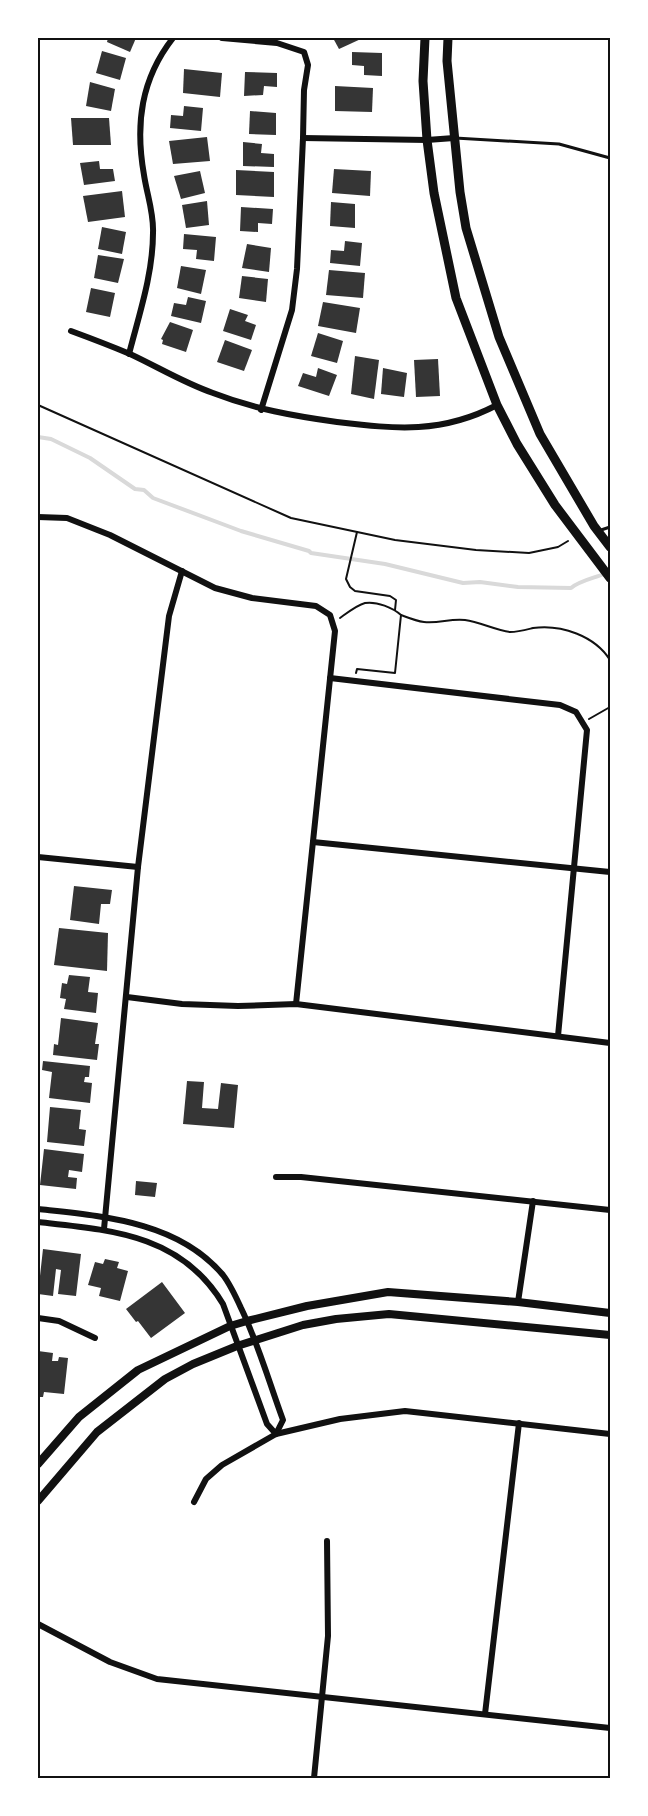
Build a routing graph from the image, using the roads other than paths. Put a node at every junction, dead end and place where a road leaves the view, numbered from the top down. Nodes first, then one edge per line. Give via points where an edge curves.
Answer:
1 (173, 38) edge
2 (222, 38) edge
3 (228, 38) edge
4 (425, 38) edge
5 (448, 38) edge
6 (303, 138) junction
7 (454, 138) junction
8 (427, 140) junction
9 (610, 158) edge
10 (70, 330) dead end
11 (129, 354) junction
12 (497, 405) junction
13 (261, 410) junction
14 (38, 517) edge
15 (610, 527) edge
16 (598, 530) junction
17 (609, 545) edge
18 (182, 572) junction
19 (610, 578) edge
20 (330, 678) junction
21 (313, 842) junction
22 (38, 857) edge
23 (138, 867) junction
24 (574, 870) junction
25 (610, 872) edge
26 (127, 997) junction
27 (296, 1004) junction
28 (558, 1036) junction
29 (610, 1043) edge
30 (276, 1177) dead end
31 (533, 1202) junction
32 (38, 1209) edge
33 (610, 1210) edge
34 (105, 1216) junction
35 (38, 1222) edge
36 (104, 1229) junction
37 (518, 1302) junction
38 (610, 1313) edge
39 (38, 1318) edge
40 (247, 1321) junction
41 (230, 1326) junction
42 (610, 1335) edge
43 (95, 1338) dead end
44 (254, 1341) junction
45 (237, 1346) junction
46 (519, 1424) junction
47 (276, 1434) junction
48 (610, 1434) edge
49 (38, 1464) edge
50 (38, 1501) edge
51 (194, 1502) dead end
52 (327, 1541) dead end
53 (38, 1624) edge
54 (321, 1696) junction
55 (485, 1714) junction
56 (610, 1728) edge
57 (314, 1779) edge

1 - 11 street via 159,56 142,102 139,136 154,235
2 - 3 street
3 - 6 street via 304,52 308,65
4 - 8 main road
5 - 7 main road
6 - 8 street
6 - 13 street via 292,310
7 - 8 street
7 - 9 lane via 559,144
7 - 16 main road via 466,228 499,337 540,434
8 - 12 main road via 456,298
10 - 11 street
11 - 13 street via 210,393
12 - 13 street via 444,425 394,428
12 - 19 main road via 555,505
14 - 18 street via 78,522
15 - 16 lane
16 - 17 main road
18 - 20 street via 215,588 252,598 316,606 332,619 335,631
18 - 23 street via 169,616
20 - 21 street
20 - 24 street via 560,705 576,712 587,730
21 - 24 street
21 - 27 street
22 - 23 street
23 - 26 street
24 - 25 street
24 - 28 street
26 - 27 street via 182,1004
26 - 34 street
27 - 28 street
28 - 29 street
30 - 31 street
31 - 33 street
31 - 37 street
32 - 34 street
34 - 36 street
34 - 40 street via 150,1227 194,1248 224,1276
35 - 36 street
36 - 41 street via 149,1240 182,1258 213,1288
37 - 38 street
37 - 40 street via 388,1292
39 - 43 street via 59,1321
40 - 41 street
40 - 44 street
41 - 45 street
41 - 49 street via 138,1370 79,1417
42 - 44 street via 389,1314 314,1323
44 - 45 street
44 - 47 street via 283,1420
45 - 47 street via 267,1424
45 - 50 street via 193,1364 157,1386 97,1432
46 - 47 street via 405,1411 340,1419
46 - 48 street
46 - 55 street
47 - 51 street via 206,1479
52 - 54 street via 328,1636
53 - 54 street via 110,1662 158,1679
54 - 55 street
54 - 57 street
55 - 56 street

